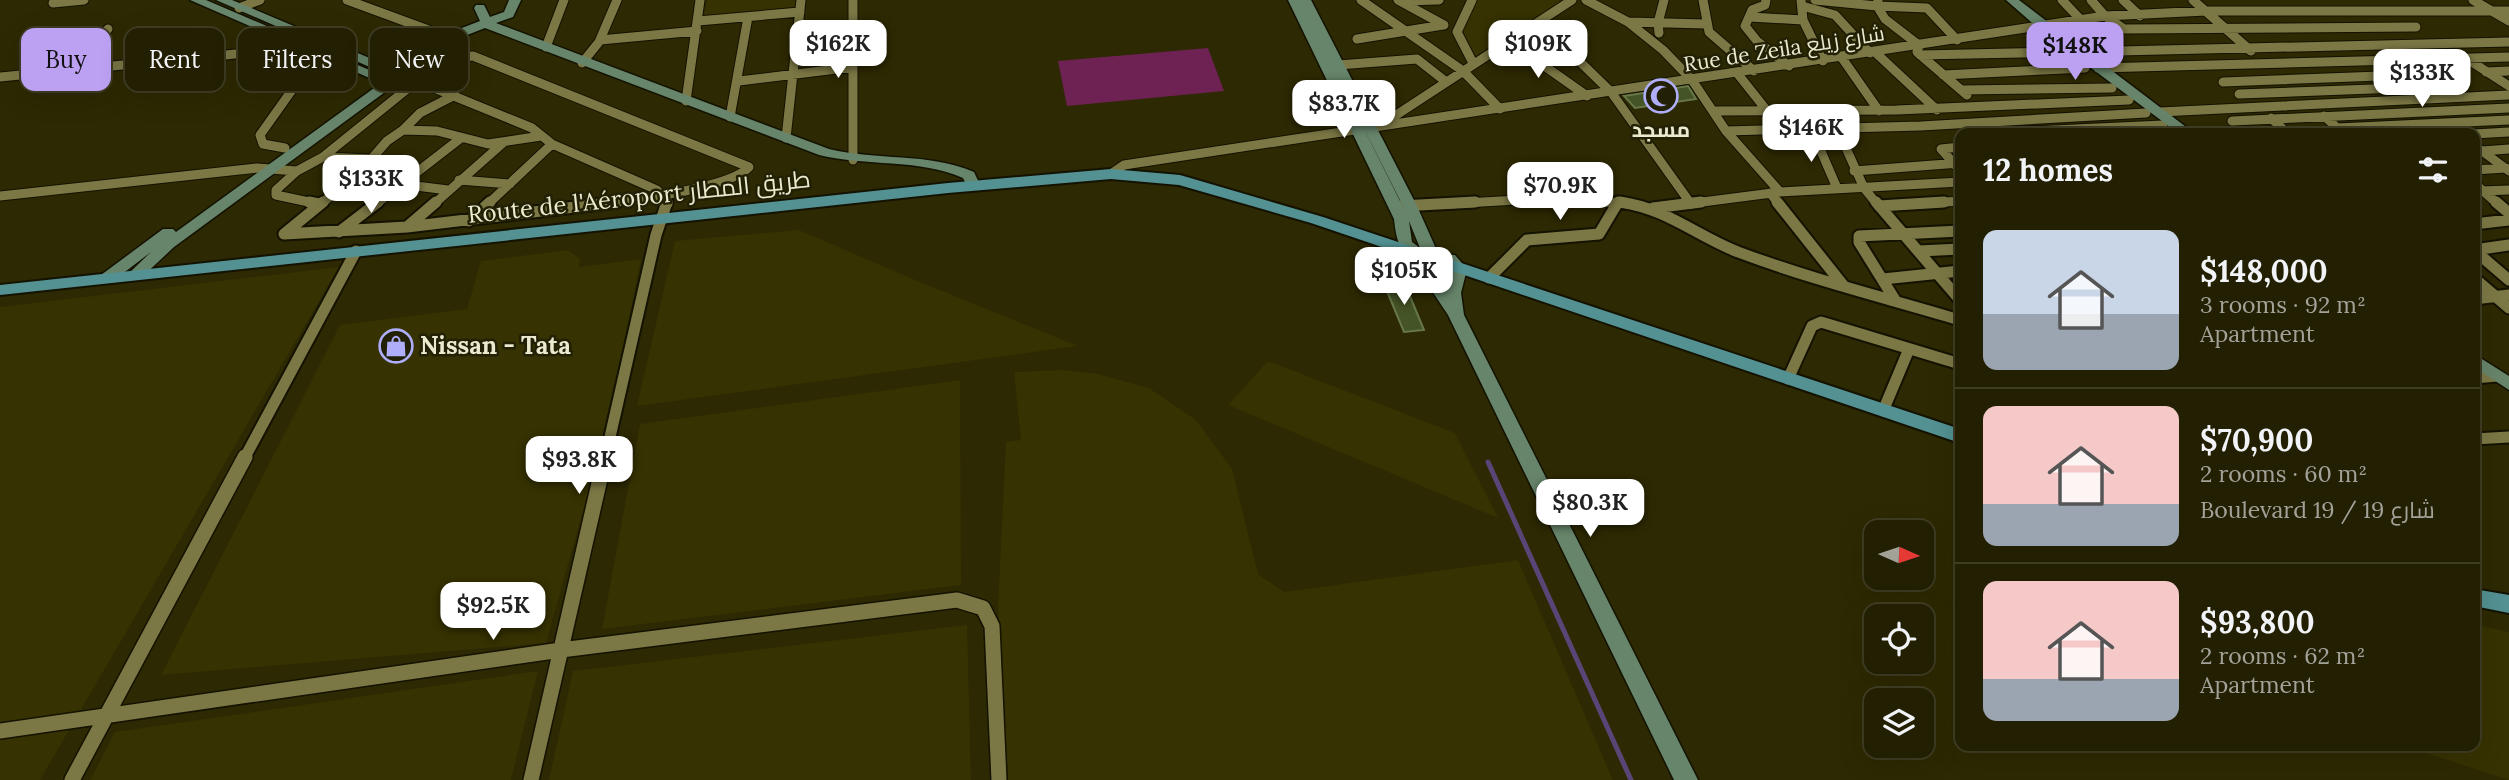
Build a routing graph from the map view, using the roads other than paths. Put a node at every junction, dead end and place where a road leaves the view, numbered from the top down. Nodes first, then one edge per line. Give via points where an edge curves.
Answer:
1 (84, 0) edge
2 (196, 0) edge
3 (222, 0) edge
4 (260, 0) edge
5 (347, 0) edge
6 (515, 0) edge
7 (564, 0) edge
8 (617, 0) edge
9 (700, 0) edge
10 (801, 0) edge
11 (853, 0) edge
12 (1294, 0) edge
13 (1305, 0) edge
14 (1361, 0) edge
15 (1439, 0) edge
16 (1472, 0) edge
17 (1572, 0) edge
18 (1586, 0) edge
19 (1664, 0) edge
20 (1703, 0) edge
21 (1766, 0) edge
22 (1815, 0) edge
23 (2001, 0) edge
24 (2012, 0) edge
25 (2062, 0) edge
26 (2091, 0) edge
27 (2123, 0) edge
28 (2162, 0) edge
29 (2193, 0) edge
30 (2254, 0) edge
31 (2281, 0) edge
32 (2322, 0) edge
33 (2375, 0) edge
34 (2473, 0) edge
35 (1400, 1) edge
36 (1877, 1) edge
37 (53, 3) dead end
38 (1802, 3) edge
39 (484, 4) edge
40 (239, 8) junction
41 (2298, 11) junction
42 (2491, 11) junction
43 (2509, 11) edge
44 (800, 12) junction
45 (2175, 12) junction
46 (2206, 12) junction
47 (2269, 12) junction
48 (2338, 12) junction
49 (2395, 12) junction
50 (2137, 13) junction
51 (509, 14) junction
52 (748, 16) junction
53 (2105, 16) junction
54 (1750, 17) junction
55 (2080, 19) junction
56 (1803, 20) junction
57 (2509, 21) edge
58 (1628, 22) junction
59 (1658, 23) junction
60 (488, 24) junction
61 (1443, 24) junction
62 (1533, 24) junction
63 (1706, 24) junction
64 (698, 26) junction
65 (2038, 27) junction
66 (2362, 27) junction
67 (2416, 27) junction
68 (261, 28) edge
69 (289, 28) edge
70 (423, 28) edge
71 (451, 28) edge
72 (853, 28) junction
73 (2286, 28) junction
74 (2319, 28) junction
75 (2227, 29) junction
76 (2156, 30) junction
77 (468, 31) edge
78 (1406, 32) junction
79 (1457, 32) junction
80 (513, 33) junction
81 (798, 33) junction
82 (1659, 33) dead end
83 (1357, 39) dead end
84 (600, 40) junction
85 (1957, 40) junction
86 (2509, 42) edge
87 (2445, 44) junction
88 (2389, 45) junction
89 (1500, 46) junction
90 (2343, 46) junction
91 (546, 47) junction
92 (2308, 47) junction
93 (2247, 48) junction
94 (2183, 49) junction
95 (1918, 50) junction
96 (2071, 52) junction
97 (1873, 53) junction
98 (238, 56) edge
99 (468, 56) edge
100 (2509, 57) edge
101 (1330, 58) junction
102 (1842, 58) junction
103 (2465, 58) junction
104 (1822, 61) junction
105 (2363, 61) junction
106 (2413, 61) junction
107 (1473, 62) junction
108 (2327, 62) junction
109 (582, 63) junction
110 (1801, 64) junction
111 (2266, 64) junction
112 (1789, 66) junction
113 (2203, 66) junction
114 (853, 67) junction
115 (111, 68) edge
116 (2092, 68) junction
117 (1463, 71) junction
118 (1754, 71) junction
119 (2509, 71) edge
120 (2486, 72) junction
121 (791, 74) junction
122 (1737, 74) junction
123 (1807, 74) dead end
124 (2434, 74) junction
125 (21, 75) edge
126 (1943, 75) junction
127 (2382, 75) junction
128 (0, 77) edge
129 (2345, 77) junction
130 (739, 80) junction
131 (1692, 80) junction
132 (2283, 80) junction
133 (1445, 81) junction
134 (2508, 84) edge
135 (370, 86) edge
136 (2452, 86) junction
137 (2112, 88) junction
138 (2399, 88) junction
139 (1961, 90) junction
140 (291, 91) edge
141 (372, 91) edge
142 (402, 91) edge
143 (444, 91) edge
144 (1611, 92) junction
145 (2297, 92) junction
146 (2239, 94) junction
147 (2509, 94) edge
148 (455, 95) junction
149 (1587, 96) junction
150 (2469, 97) junction
151 (2129, 100) junction
152 (2413, 100) junction
153 (686, 101) junction
154 (2376, 102) junction
155 (1977, 104) junction
156 (2311, 104) junction
157 (2256, 107) junction
158 (1936, 108) junction
159 (2509, 108) edge
160 (1500, 109) junction
161 (2218, 109) junction
162 (2487, 109) junction
163 (1713, 111) junction
164 (1879, 111) junction
165 (1768, 112) junction
166 (2431, 113) junction
167 (2391, 114) junction
168 (730, 117) junction
169 (2047, 118) junction
170 (2326, 118) junction
171 (1995, 120) junction
172 (2274, 120) junction
173 (2161, 121) edge
174 (2232, 121) junction
175 (2507, 122) edge
176 (1950, 124) junction
177 (2448, 124) junction
178 (2400, 125) junction
179 (1811, 128) junction
180 (1837, 128) junction
181 (2004, 128) edge
182 (2059, 128) edge
183 (2092, 128) edge
184 (2240, 128) edge
185 (2282, 128) edge
186 (2338, 128) edge
187 (2364, 128) edge
188 (2404, 128) edge
189 (2453, 128) edge
190 (1369, 129) junction
191 (404, 130) junction
192 (1726, 131) junction
193 (2509, 132) edge
194 (2480, 134) edge
195 (541, 136) junction
196 (461, 138) junction
197 (786, 138) junction
198 (503, 143) junction
199 (552, 144) junction
200 (285, 148) junction
201 (1955, 148) edge
202 (2480, 149) edge
203 (2509, 149) edge
204 (2480, 151) edge
205 (323, 157) junction
206 (370, 159) junction
207 (853, 160) junction
208 (1955, 162) edge
209 (1955, 165) edge
210 (257, 168) junction
211 (272, 169) junction
212 (1117, 169) junction
213 (2507, 169) edge
214 (2480, 170) edge
215 (297, 171) junction
216 (1854, 171) junction
217 (459, 180) junction
218 (1955, 182) edge
219 (400, 184) junction
220 (510, 184) junction
221 (973, 184) junction
222 (1837, 188) junction
223 (1864, 188) junction
224 (448, 190) junction
225 (2509, 190) edge
226 (337, 191) junction
227 (2480, 191) edge
228 (1775, 192) junction
229 (2480, 192) edge
230 (0, 195) edge
231 (664, 195) junction
232 (383, 198) junction
233 (1955, 201) edge
234 (1618, 202) junction
235 (319, 204) junction
236 (1690, 204) junction
237 (1394, 206) junction
238 (1410, 206) junction
239 (1879, 206) junction
240 (1653, 208) junction
241 (2509, 213) edge
242 (660, 220) junction
243 (2509, 220) edge
244 (469, 221) junction
245 (2480, 223) edge
246 (407, 227) junction
247 (1955, 231) edge
248 (338, 233) junction
249 (1904, 233) junction
250 (2509, 245) edge
251 (1955, 249) edge
252 (2480, 249) edge
253 (356, 251) junction
254 (1919, 251) junction
255 (1421, 252) junction
256 (2480, 254) edge
257 (1454, 263) junction
258 (2504, 271) edge
259 (1955, 272) edge
260 (2480, 273) edge
261 (1937, 274) junction
262 (135, 275) junction
263 (1491, 276) junction
264 (107, 278) junction
265 (2480, 278) edge
266 (1883, 279) junction
267 (2509, 280) edge
268 (1843, 285) junction
269 (0, 290) edge
270 (1955, 294) edge
271 (2509, 295) edge
272 (2495, 297) junction
273 (2480, 298) edge
274 (1895, 300) junction
275 (1955, 308) edge
276 (2509, 308) edge
277 (1930, 310) junction
278 (1457, 315) junction
279 (1955, 318) edge
280 (1909, 349) junction
281 (2480, 351) edge
282 (2480, 362) edge
283 (1955, 363) edge
284 (1788, 375) junction
285 (2505, 377) edge
286 (2480, 378) edge
287 (1884, 407) junction
288 (1955, 428) edge
289 (1955, 434) edge
290 (2509, 437) edge
291 (2480, 439) edge
292 (2480, 590) edge
293 (2509, 596) edge
294 (2480, 598) edge
295 (2509, 604) edge
296 (561, 650) junction
297 (106, 716) junction
298 (0, 731) edge
299 (72, 780) edge
300 (531, 780) edge
301 (999, 780) edge
302 (1686, 780) edge

1 - 37 street
2 - 68 street
3 - 40 street
4 - 40 street
5 - 70 street
6 - 51 street
7 - 91 street
8 - 84 street
9 - 64 street
10 - 44 street
11 - 72 street
12 - 101 street
13 - 101 street
14 - 78 street
15 - 35 street
16 - 79 street
17 - 62 street
18 - 58 street
19 - 59 street
20 - 63 street
21 - 54 street
22 - 36 street
23 - 65 street
24 - 65 street
25 - 55 street
26 - 53 street
27 - 50 street
28 - 45 street
29 - 46 street
30 - 47 street
31 - 41 street
32 - 48 street
33 - 49 street
34 - 42 street
35 - 61 street
36 - 85 street via 1927,8
36 - 95 street via 1885,19
38 - 56 street
38 - 97 street via 1835,15
39 - 60 street
39 - 71 street
40 - 69 street
41 - 47 street
41 - 48 street
41 - 74 street
42 - 43 street
42 - 49 street
42 - 57 street
44 - 52 street
44 - 81 street
45 - 46 street
45 - 50 street
46 - 47 street
46 - 75 street
47 - 73 street
48 - 49 street
48 - 66 street
49 - 67 street
50 - 53 street
50 - 76 street
51 - 60 street
51 - 80 street via 506,27
52 - 64 street
52 - 130 street
53 - 55 street
53 - 76 street via 2124,29
54 - 56 street
54 - 112 street via 1744,22 1752,35
55 - 65 street
56 - 104 street
58 - 59 street
58 - 131 street
59 - 63 street
59 - 82 street
60 - 77 street
60 - 80 street
61 - 78 street
61 - 79 street
62 - 89 street
62 - 144 street
63 - 118 street via 1709,32
64 - 84 street
64 - 153 street
65 - 85 street, Rue de Zeila شارع زيلع
65 - 96 street
66 - 67 street
66 - 74 street
66 - 88 street
67 - 87 street
72 - 81 street
72 - 114 street
73 - 74 street
73 - 75 street
73 - 92 street
74 - 90 street
75 - 76 street
75 - 93 street
76 - 94 street
78 - 83 street
78 - 117 street
79 - 107 street
80 - 91 street
81 - 121 street
84 - 109 street
85 - 95 street, Rue de Zeila شارع زيلع
86 - 87 street
87 - 88 street
87 - 103 street
88 - 90 street
89 - 107 street
89 - 149 street via 1543,65
90 - 92 street
90 - 105 street
91 - 109 street
92 - 93 street
92 - 108 street
93 - 94 street
93 - 111 street
94 - 96 street
94 - 113 street
95 - 96 street
95 - 97 street, Rue de Zeila شارع زيلع
95 - 126 street
96 - 116 street
97 - 102 street, Rue de Zeila شارع زيلع
97 - 158 street
98 - 115 street
99 - 231 street via 749,167 732,178
100 - 103 street
101 - 133 street via 1417,59
101 - 190 street
101 - 190 street
102 - 104 street, Rue de Zeila شارع زيلع
102 - 164 street
103 - 106 street
103 - 120 street
104 - 110 street, Rue de Zeila شارع زيلع
105 - 106 street
105 - 108 street
105 - 127 street
106 - 124 street
107 - 117 street
108 - 111 street
108 - 129 street
109 - 153 street
110 - 112 street, Rue de Zeila شارع زيلع
110 - 123 street
111 - 113 street
111 - 132 street
112 - 118 street, Rue de Zeila شارع زيلع
113 - 116 street
114 - 121 street
114 - 207 street
116 - 126 street
116 - 137 street
116 - 173 street
117 - 133 street
117 - 160 street
118 - 122 street, Rue de Zeila شارع زيلع
119 - 120 street
120 - 134 street
121 - 130 street
121 - 197 street
122 - 131 street, Rue de Zeila شارع زيلع
122 - 165 street
124 - 127 street
124 - 136 street
125 - 128 street
126 - 139 street
127 - 129 street
127 - 138 street
129 - 132 street
130 - 168 street
131 - 144 street, Rue de Zeila شارع زيلع
131 - 163 street
132 - 145 street
132 - 146 street via 2223,82
133 - 190 street
135 - 200 street
136 - 138 street
136 - 150 street
137 - 139 street
137 - 151 street
138 - 145 street
138 - 152 street
139 - 155 street
140 - 200 street via 260,135 263,144
141 - 211 street
142 - 205 street
143 - 148 street
144 - 149 street, Rue de Zeila شارع زيلع
144 - 236 street
145 - 146 street
145 - 156 street
146 - 157 street
147 - 150 street
148 - 191 street via 412,117
148 - 195 street
149 - 160 street, Rue de Zeila شارع زيلع
150 - 152 street
150 - 162 street
151 - 155 street
151 - 173 street
152 - 154 street
152 - 166 street
153 - 168 street
154 - 156 street
154 - 167 street
155 - 158 street
155 - 171 street
156 - 157 street
156 - 170 street
157 - 161 street
157 - 172 street
158 - 164 street
158 - 176 street
159 - 162 street
160 - 190 street, Rue de Zeila شارع زيلع
161 - 173 street
161 - 174 street
162 - 166 street
162 - 175 street
163 - 165 street
163 - 192 street
164 - 165 street
166 - 167 street
167 - 170 street
167 - 178 street
168 - 197 street
169 - 171 street
169 - 173 street
169 - 182 street
170 - 172 street
170 - 186 street
171 - 176 street
171 - 181 street
172 - 174 street
172 - 185 street
173 - 183 street
174 - 184 street
175 - 177 street
176 - 180 street
177 - 178 street
177 - 189 street
178 - 187 street
178 - 188 street
179 - 180 street
179 - 192 street
179 - 222 street
180 - 216 street
190 - 212 street, Rue de Zeila شارع زيلع
190 - 237 street
190 - 238 street
191 - 196 street via 437,131
191 - 206 street
192 - 228 street
193 - 194 street
195 - 198 street
195 - 199 street
196 - 198 street
196 - 219 street
197 - 207 street
198 - 217 street
199 - 220 street
199 - 231 street
200 - 210 street
201 - 208 street via 1941,149
202 - 203 street
204 - 213 street
205 - 206 street
205 - 215 street
206 - 226 street
207 - 221 street via 942,164
209 - 216 street
210 - 211 street
210 - 230 street
210 - 264 street
211 - 215 street
211 - 262 street via 169,244
212 - 221 main road, Route de l'Aéroport طريق المطار
212 - 255 main road, Route de l'Aéroport طريق المطار via 1219,190
213 - 214 street
215 - 235 street via 276,195
216 - 223 street
217 - 220 street
217 - 224 street
218 - 223 street
219 - 224 street
219 - 232 street
220 - 244 street
221 - 242 main road, Route de l'Aéroport طريق المطار
222 - 223 street
222 - 228 street
223 - 239 street
224 - 246 street
225 - 227 street
226 - 232 street
226 - 235 street
228 - 236 street
228 - 268 street
229 - 241 street
231 - 242 street via 668,204
231 - 244 street
232 - 248 street
233 - 239 street
234 - 238 street via 1517,199
234 - 240 street
234 - 263 street via 1599,234 1527,240
235 - 248 street via 284,234
236 - 240 street
237 - 238 street
237 - 255 street
238 - 255 street
239 - 249 street
240 - 268 street via 1722,246
242 - 253 main road, Route de l'Aéroport طريق المطار
242 - 296 street
243 - 245 street
244 - 246 street
246 - 248 street
247 - 249 street
249 - 254 street
249 - 266 street via 1857,238
250 - 252 street
251 - 254 street
253 - 262 main road, Route de l'Aéroport طريق المطار
253 - 297 street
254 - 261 street
255 - 257 main road, Route de l'Aéroport طريق المطار
255 - 278 street
256 - 258 street
257 - 263 main road, Route de l'Aéroport طريق المطار
257 - 278 street
258 - 260 street
258 - 267 street
259 - 261 street
261 - 266 street
261 - 270 street
262 - 264 main road, Route de l'Aéroport طريق المطار
263 - 284 main road, Route de l'Aéroport طريق المطار
264 - 269 main road, Route de l'Aéroport طريق المطار
265 - 272 street
266 - 274 street
268 - 274 street
271 - 272 street
272 - 273 street
272 - 276 street
274 - 277 street
275 - 277 street
277 - 279 street
278 - 302 street
280 - 283 street
280 - 284 street via 1815,323
280 - 287 street
281 - 285 street
282 - 285 street
284 - 287 main road, Route de l'Aéroport طريق المطار
285 - 286 street
287 - 288 main road
287 - 289 main road
290 - 291 street
292 - 293 main road
294 - 295 main road
296 - 297 street
296 - 300 street
296 - 301 street via 957,600 983,608 992,626
297 - 298 street
297 - 299 street

